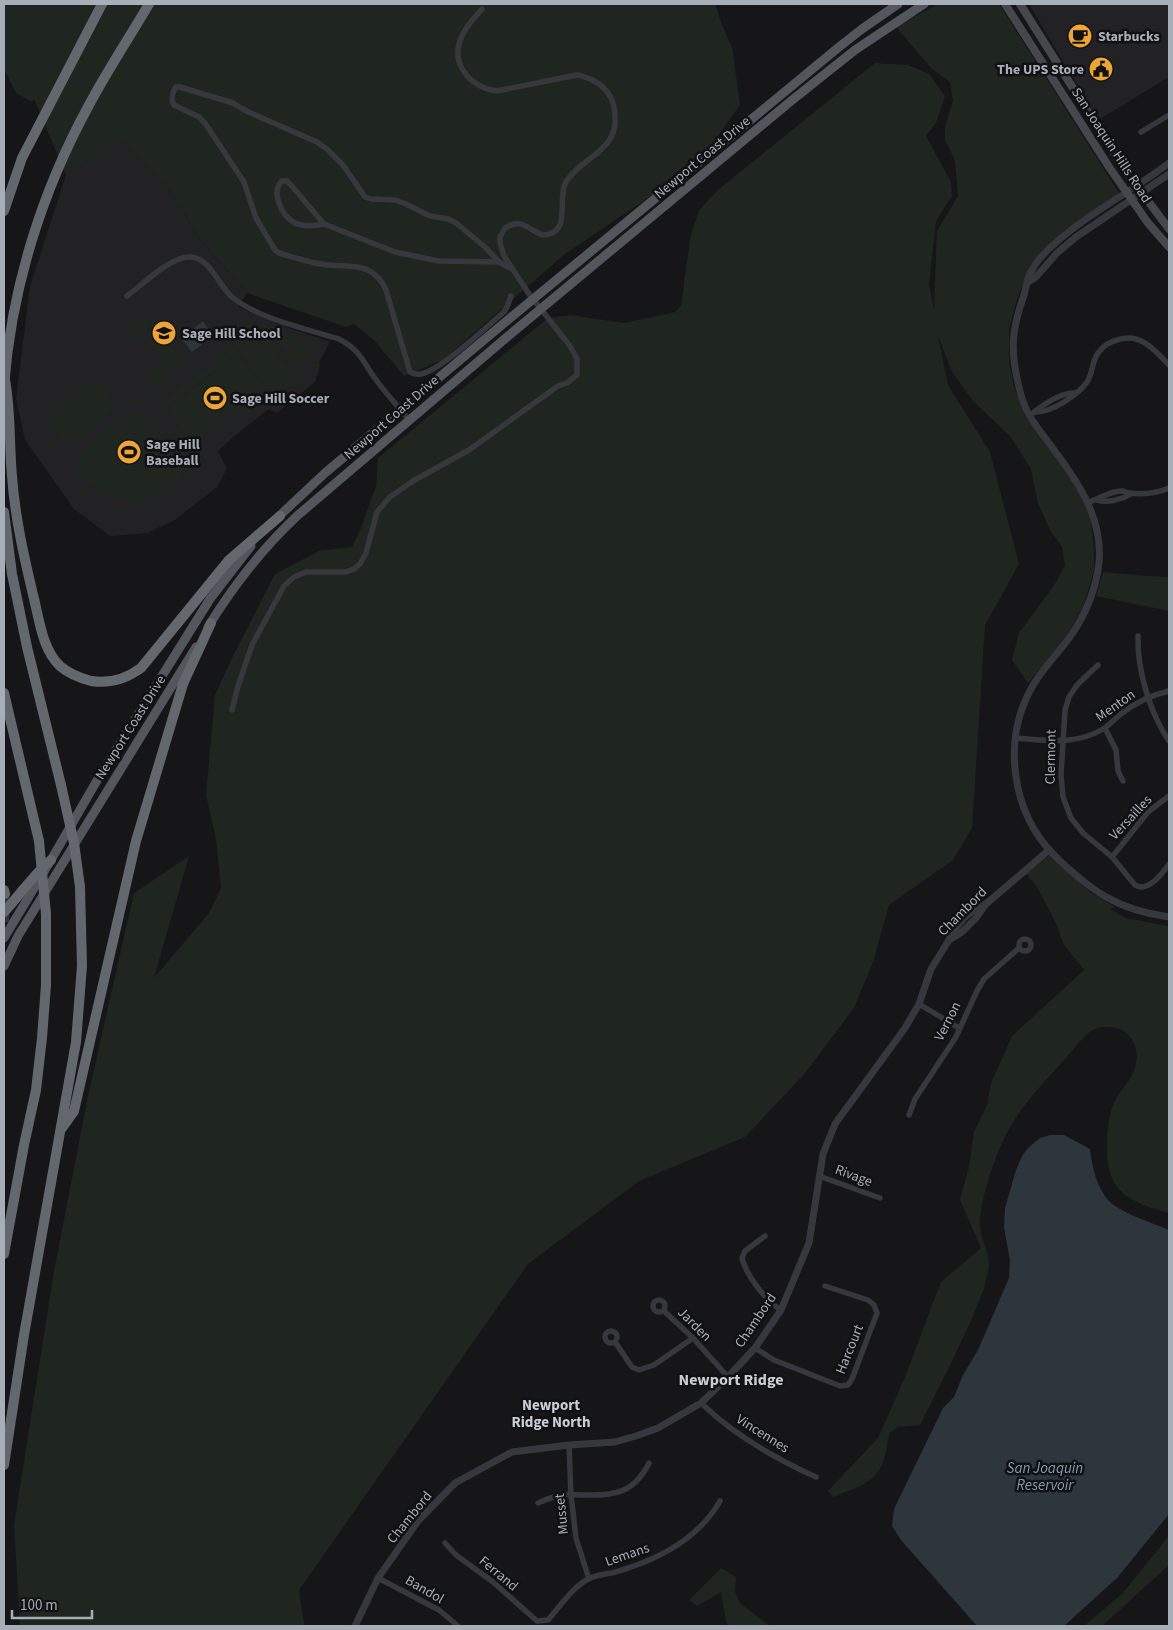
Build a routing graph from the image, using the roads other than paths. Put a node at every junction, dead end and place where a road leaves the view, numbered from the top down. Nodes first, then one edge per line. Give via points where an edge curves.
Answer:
1 (102, 4) edge
2 (149, 4) edge
3 (898, 4) edge
4 (924, 4) edge
5 (1005, 4) edge
6 (1020, 4) edge
7 (482, 8) dead end
8 (1169, 115) edge
9 (1141, 132) dead end
10 (1169, 163) edge
11 (1169, 174) edge
12 (1136, 186) junction
13 (1127, 192) junction
14 (1142, 194) junction
15 (1132, 200) junction
16 (4, 212) edge
17 (324, 224) junction
18 (1169, 229) edge
19 (1169, 247) edge
20 (499, 262) junction
21 (514, 271) junction
22 (1028, 282) junction
23 (127, 296) dead end
24 (510, 296) dead end
25 (533, 299) junction
26 (541, 309) junction
27 (1169, 365) edge
28 (5, 380) edge
29 (4, 396) edge
30 (401, 410) junction
31 (1032, 414) junction
32 (409, 420) junction
33 (1169, 488) edge
34 (1088, 502) junction
35 (4, 512) edge
36 (280, 516) junction
37 (211, 623) junction
38 (1138, 636) dead end
39 (1098, 665) dead end
40 (1169, 691) edge
41 (4, 693) edge
42 (1148, 697) junction
43 (232, 710) dead end
44 (1105, 728) junction
45 (1016, 738) junction
46 (1169, 741) edge
47 (1064, 742) junction
48 (1123, 781) dead end
49 (1169, 796) edge
50 (1049, 850) junction
51 (1112, 857) junction
52 (51, 860) junction
53 (1169, 864) edge
54 (4, 912) edge
55 (1169, 917) edge
56 (4, 938) edge
57 (1020, 948) dead end
58 (4, 966) edge
59 (919, 1004) junction
60 (959, 1028) junction
61 (909, 1115) dead end
62 (60, 1130) junction
63 (819, 1176) junction
64 (880, 1198) dead end
65 (765, 1236) dead end
66 (4, 1254) edge
67 (825, 1286) dead end
68 (781, 1310) junction
69 (664, 1311) dead end
70 (693, 1338) junction
71 (615, 1342) dead end
72 (754, 1348) junction
73 (728, 1378) junction
74 (701, 1403) junction
75 (569, 1445) junction
76 (649, 1463) dead end
77 (4, 1465) edge
78 (816, 1477) dead end
79 (571, 1495) junction
80 (720, 1501) dead end
81 (538, 1503) dead end
82 (445, 1544) dead end
83 (378, 1578) junction
84 (589, 1578) junction
85 (537, 1621) joint
86 (355, 1626) edge
87 (458, 1626) edge

1 - 16 highway via 22,158
2 - 28 highway via 88,106 55,176 37,225 16,307
3 - 25 main road, Newport Coast Drive via 854,35
4 - 26 main road, Newport Coast Drive via 855,50
5 - 13 main road, San Joaquin Hills Road
6 - 12 main road, San Joaquin Hills Road
7 - 21 street via 462,35 458,52 462,67 473,82 497,91 572,76 587,77 605,89 612,100 616,124 605,146 566,181 561,193 562,215 559,228 554,233 543,235 517,223 502,233 501,248
8 - 9 street
10 - 12 street
11 - 14 street
12 - 13 street
12 - 14 main road, San Joaquin Hills Road
13 - 15 main road, San Joaquin Hills Road
13 - 22 street via 1053,245 1029,274
14 - 15 street
14 - 18 main road, San Joaquin Hills Road
15 - 19 main road, San Joaquin Hills Road
15 - 22 street via 1069,243
17 - 17 street via 291,184 286,181 279,184 277,197 285,215 294,223
17 - 20 street via 413,256 439,261
20 - 21 street
20 - 24 street via 448,219 430,216 395,200 365,197 343,165 328,150 306,137 233,103 180,87 174,90 174,105 203,120 244,182 256,218 275,250 322,264 365,268 379,277 386,290 410,372 420,375 444,362 504,312
21 - 25 street
22 - 31 street via 1012,345 1020,390
23 - 30 street via 176,260 189,256 201,260 230,295 250,310 348,344 358,352
25 - 26 street
25 - 30 main road, Newport Coast Drive
26 - 32 main road, Newport Coast Drive
26 - 43 street via 570,346 577,359 577,375 469,450 390,497 377,512 366,552 354,569 306,572 284,586 252,645
27 - 31 street via 1144,342 1119,339 1108,343 1099,352 1089,378 1076,393 1055,400
28 - 29 highway
28 - 36 highway via 20,544 44,640 53,658 75,676 111,682 141,668 228,560
30 - 32 street
30 - 36 main road, Newport Coast Drive via 319,478
31 - 34 street
32 - 37 main road, Newport Coast Drive via 281,531 246,571
33 - 34 street via 1149,493 1123,491
34 - 45 street via 1099,543 1094,588 1087,610 1072,635 1031,687 1020,714
35 - 62 highway, bridge via 12,574 74,843 80,887 82,966 76,1042
36 - 52 main road, Newport Coast Drive via 240,558 210,599 98,777
37 - 58 main road, Newport Coast Drive via 18,936
37 - 62 highway via 182,684 121,903 74,1111
38 - 42 street via 1139,664
39 - 47 street, Clermont via 1076,685 1069,697
40 - 42 street, Menton
41 - 66 highway, bridge via 39,841 46,914 46,985 36,1090
42 - 44 street, Menton
42 - 46 street
44 - 47 street, Menton
44 - 48 street via 1116,750 1118,771
45 - 47 street, Menton
45 - 50 street via 1014,763 1021,800 1034,830
47 - 51 street, Clermont via 1062,797 1071,818 1083,833
49 - 51 street, Versailles via 1148,812
50 - 55 street via 1097,893 1122,906
50 - 59 street, Chambord via 986,904 970,912 931,969
51 - 53 street, Clermont via 1139,888 1144,888 1163,873
52 - 54 highway
52 - 56 main road, Newport Coast Drive
57 - 60 street, Vernon via 984,979
59 - 60 street
59 - 63 street, Chambord via 835,1124 823,1154
60 - 61 street, Vernon via 915,1099
62 - 77 highway
63 - 64 street, Rivage
63 - 68 street, Chambord via 808,1243
65 - 68 street via 745,1251 742,1258 744,1266 771,1304
67 - 72 street, Harcourt via 868,1300 877,1313 848,1384 840,1386 774,1360
68 - 72 street, Chambord
69 - 70 street, Jarden
70 - 71 street via 654,1365 639,1370 632,1367
70 - 73 street, Jarden
72 - 73 street, Chambord
73 - 74 street, Chambord
74 - 75 street, Chambord via 658,1428 636,1436 614,1442
74 - 78 street, Vincennes via 753,1444
75 - 79 street, Musset
75 - 83 street, Chambord via 512,1452 455,1483 418,1521
76 - 79 street via 636,1483 623,1490 612,1494
79 - 81 street
79 - 84 street, Musset via 576,1538
80 - 84 street, Lemans via 700,1528 666,1552 644,1564
82 - 85 street, Ferrand
83 - 86 street, Chambord
83 - 87 street, Bandol via 439,1610
84 - 85 street, Lemans via 548,1620

